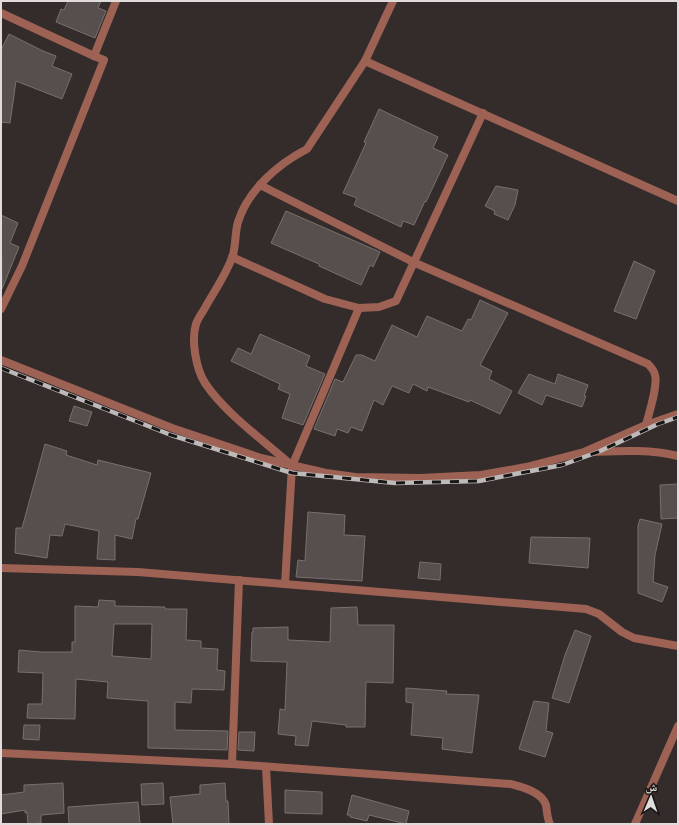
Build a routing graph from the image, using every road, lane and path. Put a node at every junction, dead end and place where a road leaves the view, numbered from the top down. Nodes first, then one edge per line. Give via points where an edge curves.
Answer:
1 (116, 1) edge
2 (393, 1) edge
3 (1, 13) edge
4 (94, 56) junction
5 (365, 61) junction
6 (483, 113) junction
7 (260, 185) junction
8 (678, 201) edge
9 (232, 257) junction
10 (413, 262) junction
11 (359, 308) junction
12 (1, 309) edge
13 (1, 360) edge
14 (678, 414) edge
15 (646, 425) junction
16 (584, 452) junction
17 (678, 456) edge
18 (292, 466) junction
19 (1, 568) edge
20 (239, 580) junction
21 (285, 584) junction
22 (678, 646) edge
23 (678, 726) edge
24 (1, 753) edge
25 (232, 764) junction
26 (266, 767) junction
27 (269, 824) edge
28 (550, 824) edge
29 (635, 824) edge

1 - 4 street
2 - 5 street
3 - 4 street
4 - 12 street via 104,60 22,266
5 - 6 street
5 - 7 street via 307,149 281,164
6 - 8 street
6 - 10 street
7 - 9 street via 246,205 238,223
7 - 10 street
9 - 11 street via 325,299
9 - 18 street via 196,324 193,340 197,363 204,382 222,403
10 - 11 street via 396,301 379,307
10 - 15 street via 648,364 655,374 656,382
11 - 18 street
13 - 18 street via 172,428
14 - 15 street
15 - 16 street
16 - 17 street via 634,450
16 - 18 street via 481,475 420,478 355,476
18 - 21 street
19 - 20 street via 138,572
20 - 21 street
20 - 25 street
21 - 22 street via 586,609 600,614 622,632 634,638
23 - 29 street
24 - 25 street
25 - 26 street
26 - 27 street
26 - 28 street via 511,784 532,790 545,803

